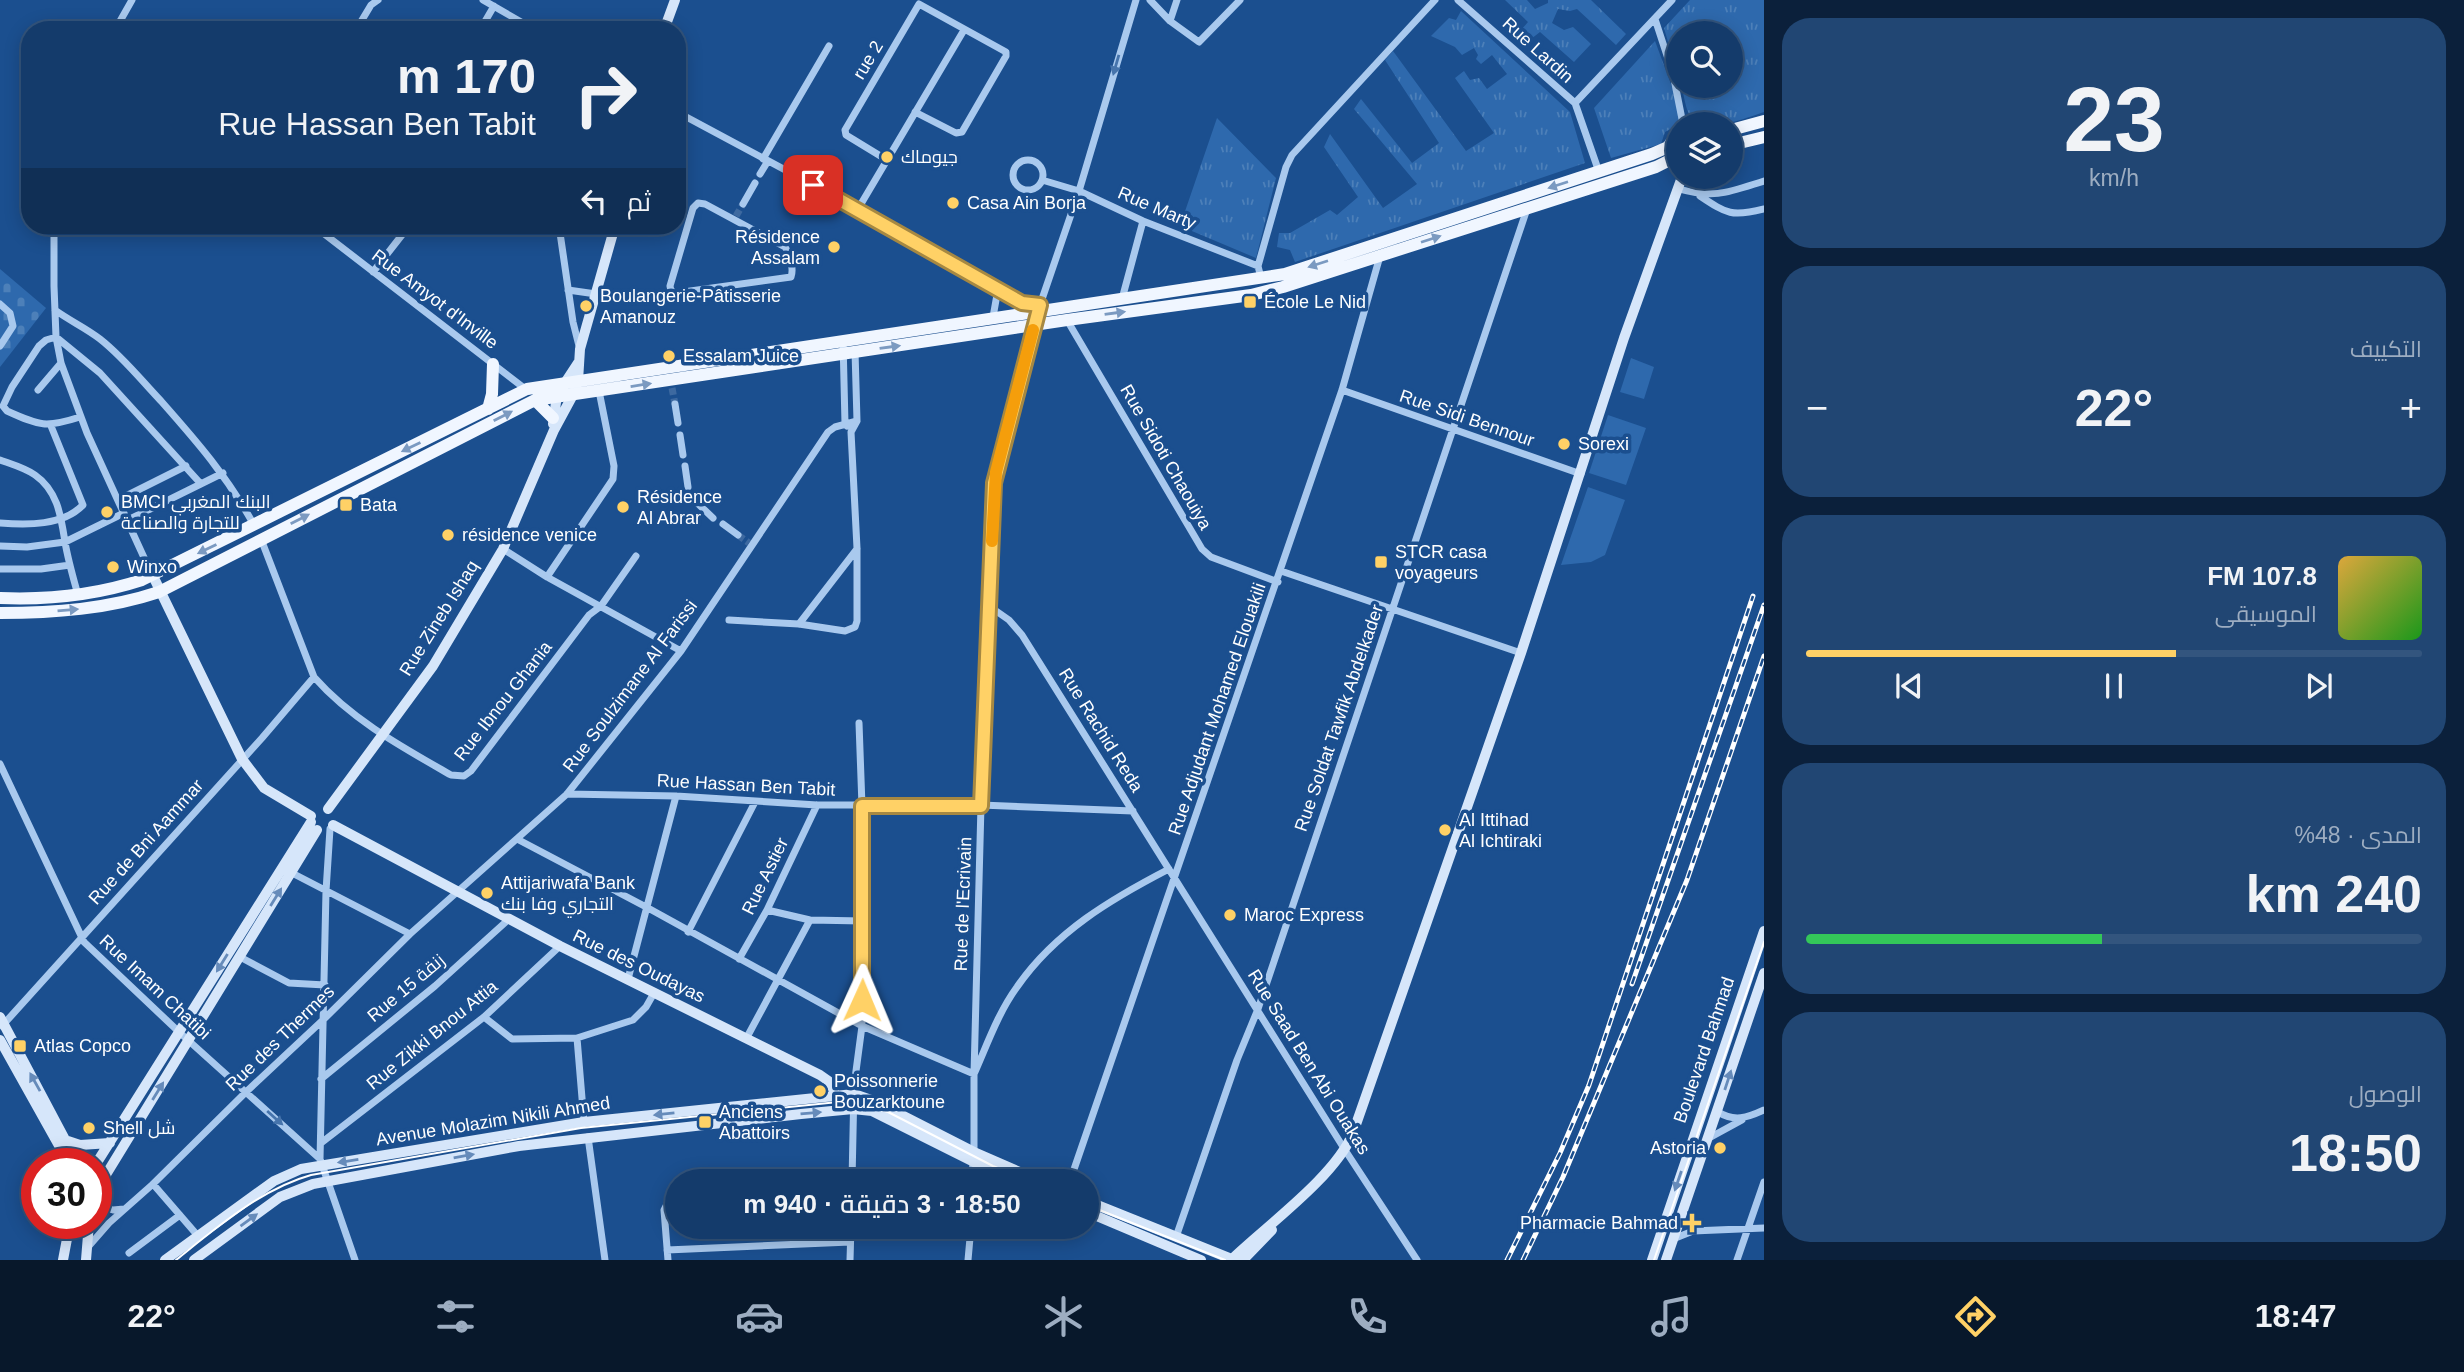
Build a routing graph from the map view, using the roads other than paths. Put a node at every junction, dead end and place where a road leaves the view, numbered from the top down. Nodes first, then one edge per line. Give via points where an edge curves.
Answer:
1 (132, 0) edge
2 (483, 0) edge
3 (674, 0) edge
4 (1136, 0) edge
5 (1150, 0) edge
6 (1177, 0) edge
7 (1240, 0) edge
8 (1435, 0) edge
9 (1458, 0) edge
10 (1672, 0) edge
11 (374, 2) edge
12 (494, 6) junction
13 (1655, 19) junction
14 (120, 21) edge
15 (362, 21) edge
16 (485, 21) edge
17 (520, 21) edge
18 (667, 21) edge
19 (1170, 21) junction
20 (964, 30) junction
21 (829, 46) dead end
22 (1575, 103) junction
23 (915, 112) junction
24 (1680, 112) edge
25 (686, 117) edge
26 (1764, 121) edge
27 (1743, 127) edge
28 (1764, 136) edge
29 (1743, 142) edge
30 (1666, 153) edge
31 (1666, 158) edge
32 (766, 160) junction
33 (887, 160) junction
34 (1598, 172) junction
35 (760, 174) dead end
36 (1042, 180) junction
37 (1764, 181) edge
38 (755, 183) dead end
39 (1678, 189) edge
40 (1691, 189) edge
41 (1079, 191) junction
42 (1697, 194) junction
43 (743, 204) tunnel mouth
44 (1527, 208) junction
45 (858, 209) junction
46 (1764, 209) edge
47 (735, 218) joint
48 (1143, 221) junction
49 (686, 234) edge
50 (54, 235) edge
51 (326, 235) edge
52 (401, 235) edge
53 (560, 235) edge
54 (612, 235) edge
55 (686, 235) edge
56 (1380, 249) junction
57 (373, 272) junction
58 (1260, 272) junction
59 (998, 289) junction
60 (568, 290) junction
61 (596, 294) junction
62 (1122, 299) junction
63 (0, 304) edge
64 (1039, 308) junction
65 (1059, 309) junction
66 (55, 310) junction
67 (993, 317) junction
68 (1067, 320) junction
69 (1034, 326) junction
70 (57, 337) junction
71 (0, 346) edge
72 (849, 346) junction
73 (580, 349) junction
74 (579, 361) junction
75 (61, 363) junction
76 (493, 364) junction
77 (576, 387) junction
78 (560, 389) junction
79 (38, 390) dead end
80 (1342, 390) junction
81 (599, 391) junction
82 (531, 394) junction
83 (675, 404) tunnel mouth
84 (488, 409) junction
85 (80, 417) junction
86 (857, 421) junction
87 (678, 423) dead end
88 (553, 424) junction
89 (845, 424) junction
90 (51, 426) junction
91 (1453, 430) junction
92 (851, 432) junction
93 (680, 435) dead end
94 (683, 454) dead end
95 (0, 460) edge
96 (186, 466) junction
97 (685, 466) dead end
98 (223, 473) junction
99 (1581, 474) junction
100 (201, 484) junction
101 (688, 488) dead end
102 (693, 499) dead end
103 (118, 500) junction
104 (62, 517) junction
105 (126, 517) junction
106 (713, 518) dead end
107 (0, 523) edge
108 (723, 524) dead end
109 (254, 526) junction
110 (738, 535) tunnel mouth
111 (261, 540) junction
112 (65, 542) junction
113 (0, 546) edge
114 (857, 548) junction
115 (503, 549) junction
116 (636, 556) dead end
117 (70, 565) junction
118 (0, 569) edge
119 (1281, 571) junction
120 (153, 576) junction
121 (547, 577) junction
122 (1278, 582) junction
123 (159, 592) junction
124 (78, 595) junction
125 (0, 598) edge
126 (601, 606) junction
127 (989, 606) junction
128 (1392, 608) junction
129 (0, 613) edge
130 (729, 620) dead end
131 (799, 624) junction
132 (681, 651) junction
133 (1521, 653) junction
134 (313, 677) junction
135 (859, 723) dead end
136 (381, 735) junction
137 (242, 759) junction
138 (0, 764) edge
139 (567, 794) junction
140 (676, 796) junction
141 (755, 802) junction
142 (817, 805) junction
143 (862, 806) junction
144 (981, 806) junction
145 (328, 809) junction
146 (1133, 811) junction
147 (313, 823) junction
148 (331, 827) junction
149 (517, 839) junction
150 (1169, 869) junction
151 (292, 873) junction
152 (1175, 879) junction
153 (326, 891) junction
154 (459, 891) junction
155 (648, 908) junction
156 (767, 910) junction
157 (509, 919) junction
158 (810, 920) junction
159 (863, 921) junction
160 (1764, 931) edge
161 (688, 932) junction
162 (410, 934) junction
163 (82, 938) junction
164 (560, 946) junction
165 (240, 957) junction
166 (739, 959) junction
167 (1764, 973) edge
168 (628, 979) junction
169 (779, 981) junction
170 (325, 985) junction
171 (654, 993) junction
172 (1258, 1009) junction
173 (484, 1017) junction
174 (324, 1019) junction
175 (1, 1023) edge
176 (862, 1026) junction
177 (179, 1032) junction
178 (578, 1038) junction
179 (746, 1039) junction
180 (0, 1040) edge
181 (189, 1041) junction
182 (974, 1074) junction
183 (321, 1079) junction
184 (246, 1092) junction
185 (854, 1094) junction
186 (831, 1097) junction
187 (853, 1109) junction
188 (1764, 1110) edge
189 (1718, 1112) junction
190 (1748, 1116) junction
191 (584, 1122) junction
192 (588, 1137) junction
193 (1709, 1138) junction
194 (68, 1141) junction
195 (110, 1143) junction
196 (321, 1143) junction
197 (60, 1148) edge
198 (71, 1148) edge
199 (107, 1148) edge
200 (1345, 1150) junction
201 (973, 1157) junction
202 (321, 1162) junction
203 (112, 1165) edge
204 (852, 1169) edge
205 (972, 1169) edge
206 (992, 1169) edge
207 (1006, 1169) edge
208 (1074, 1169) edge
209 (327, 1181) junction
210 (1764, 1182) edge
211 (153, 1184) junction
212 (1099, 1206) edge
213 (124, 1209) junction
214 (112, 1210) edge
215 (180, 1215) junction
216 (1099, 1217) edge
217 (1276, 1221) junction
218 (1679, 1222) junction
219 (1764, 1228) edge
220 (1747, 1230) junction
221 (1693, 1231) junction
222 (198, 1236) junction
223 (1176, 1237) junction
224 (67, 1239) edge
225 (88, 1239) edge
226 (666, 1239) edge
227 (850, 1239) edge
228 (970, 1239) edge
229 (1673, 1239) junction
230 (850, 1242) junction
231 (88, 1248) junction
232 (667, 1250) junction
233 (130, 1253) dead end
234 (63, 1260) edge
235 (86, 1260) edge
236 (165, 1260) edge
237 (194, 1260) edge
238 (355, 1260) edge
239 (605, 1260) edge
240 (668, 1260) edge
241 (850, 1260) edge
242 (968, 1260) edge
243 (1201, 1260) edge
244 (1232, 1260) edge
245 (1243, 1260) edge
246 (1417, 1260) edge
247 (1652, 1260) edge
248 (1666, 1260) edge
249 (1737, 1260) edge

1 - 14 street
2 - 12 street
3 - 18 street
4 -> 41 street, Rue de l'Ecrivain
5 - 19 street
6 - 19 street
7 - 19 street via 1199,42
8 - 58 street via 1292,155
9 - 22 street, Rue Lardin
10 - 13 street
11 - 15 street
12 - 16 street
12 - 17 street
13 - 22 street
13 - 24 street
20 - 23 street
20 - 23 street via 1007,54 962,132
20 - 33 street, rue 2 via 920,4 845,130
21 - 32 street
22 - 34 street, Rue Lardin
23 - 33 street
25 - 32 street
26 - 27 main road
28 - 29 main road
30 - 34 main road
31 - 44 main road via 1656,167
32 - 35 street
32 - 45 street
33 - 45 street
34 -> 56 main road
36 - 36 street via 1042,170 1035,162 1024,161 1014,172 1016,183 1024,189 1035,188
36 - 41 street, Rue Marty
37 - 42 street via 1720,194
38 - 43 street
39 - 99 street
40 - 42 street
41 - 48 street, Rue Marty
41 - 64 street, Rue de l'Ecrivain
42 - 46 street via 1735,214
56 -> 44 main road
44 - 91 street, Rue Soldat Tawfik Abdelkader
45 - 59 street
47 - 49 street via 705,204 695,205
47 - 55 street via 785,247 791,277 676,293 670,286
48 - 58 street, Rue Marty
48 - 62 street
50 - 66 street
51 - 57 street, Rue Amyot d'Inville
52 - 57 street
53 - 60 street
54 - 61 street
56 -> 58 main road via 1305,268
68 -> 56 main road via 1251,295
56 - 80 street, Rue Adjudant Mohamed Elouakili
57 - 76 street, Rue Amyot d'Inville
58 - 62 main road
59 - 64 street
59 - 67 street
60 - 61 street
60 - 73 street
61 - 73 street
62 - 65 main road
63 - 71 street via 10,313 13,326
64 - 65 main road
64 - 67 main road
64 - 69 street, Rue de l'Ecrivain
65 - 68 street, Rue Sidoti Chaouiya
66 - 70 street
66 - 98 street via 128,365
67 - 72 main road
68 - 69 main road
68 - 122 street, Rue Sidoti Chaouiya via 1202,550
72 -> 69 main road
69 - 127 street, Rue de l'Ecrivain via 996,472
70 - 75 street
70 - 90 street via 39,346 3,402 6,411
70 - 96 street via 100,373
72 - 77 main road
81 -> 72 main road via 672,384
72 - 86 street
72 - 89 street
73 - 74 street
74 - 77 street
74 - 78 street
75 - 79 street
75 - 85 street
76 - 82 street, Rue Amyot d'Inville
76 - 84 main road
77 - 78 main road
77 - 81 main road
77 - 88 street, Rue Zineb Ishaq
78 - 82 main road
78 - 88 street, Rue Zineb Ishaq
80 - 91 street, Rue Sidi Bennour
80 - 119 street, Rue Adjudant Mohamed Elouakili
81 - 121 street via 613,479
82 - 84 main road
82 - 88 main road
111 -> 82 main road
83 - 87 street
84 -> 109 main road
85 - 90 street
85 - 103 street
86 - 89 street, Rue Soulzimane Al Farissi
86 - 92 street
88 - 115 street, Rue Zineb Ishaq
89 - 92 street
89 - 132 street, Rue Soulzimane Al Farissi via 828,432
90 - 104 street via 83,502 81,508
91 - 99 street, Rue Sidi Bennour
91 - 128 street, Rue Soldat Tawfik Abdelkader
92 - 114 street
93 - 94 street
95 - 104 street via 42,481
96 - 100 street
96 - 103 street
97 - 101 street
98 - 100 street
98 - 109 street
99 - 133 street
100 - 105 street
102 - 106 street
103 - 105 street
104 - 107 street via 22,525
104 - 112 street
105 - 112 street
105 - 120 street
108 - 110 street
109 -> 120 main road
111 - 123 main road
111 - 134 street
112 - 113 street
112 - 117 street
114 - 131 street
114 - 131 street via 855,627 845,631
115 - 121 street
115 - 136 street, Rue Zineb Ishaq via 447,645
116 - 126 street, Rue Ibnou Ghania
117 - 118 street
117 - 124 street
119 - 122 street, Rue Adjudant Mohamed Elouakili
119 - 128 street
120 - 123 street
120 - 124 main road
121 - 126 street
122 - 152 street, Rue Adjudant Mohamed Elouakili
129 -> 123 main road via 87,609
123 - 137 street
124 - 125 main road
126 - 132 street
126 - 136 street, Rue Ibnou Ghania via 589,615 468,774 452,775
127 - 144 street, Rue de l'Ecrivain
127 - 146 street, Rue Rachid Reda via 1022,635
128 - 133 street
128 - 172 street, Rue Soldat Tawfik Abdelkader
130 - 131 street
132 - 139 street, Rue Soulzimane Al Farissi
133 - 200 street
134 - 136 street, Rue Ibnou Ghania
134 - 137 street, Rue de Bni Aammar
135 - 143 street
136 - 145 street, Rue Zineb Ishaq
137 - 147 street via 264,788
137 - 163 street, Rue de Bni Aammar
138 - 163 street, Rue Imam Chatibi
139 - 140 street, Rue Hassan Ben Tabit
139 - 149 street, Rue Soulzimane Al Farissi
140 - 141 street, Rue Hassan Ben Tabit
140 - 155 street
141 - 142 street, Rue Hassan Ben Tabit
141 - 161 street
142 - 143 street, Rue Hassan Ben Tabit
142 - 156 street, Rue Astier
143 - 144 street, Rue Hassan Ben Tabit
143 - 159 street
144 - 146 street, Rue Hassan Ben Tabit
144 - 182 street, Rue de l'Ecrivain
145 - 147 street via 316,810
145 - 148 street via 335,818
146 - 150 street, Rue Rachid Reda
147 - 148 street
147 - 151 street
147 -> 177 street
148 - 153 street
148 - 154 street, Rue des Oudayas
149 - 154 street, Rue Soulzimane Al Farissi
149 - 155 street
150 - 152 street, Rue Rachid Reda
150 - 182 street via 1071,928 1040,958 1016,988
151 - 153 street
165 -> 151 street
152 - 172 street, Rue Saad Ben Abi Ouakas
152 - 208 street, Rue Adjudant Mohamed Elouakili
153 - 162 street
153 - 170 street
154 - 157 street, Rue des Oudayas
154 - 162 street, Rue des Thermes
155 - 161 street
155 - 168 street
156 - 158 street
156 - 166 street, Rue Astier
157 - 164 street, Rue des Oudayas
157 - 183 street, Rue 15 زنقة
158 - 159 street
158 - 169 street
159 - 176 street
160 -> 247 street, Boulevard Bahmad
161 - 166 street
162 - 174 street, Rue des Thermes
163 - 175 street, Rue de Bni Aammar
163 - 177 street, Rue Imam Chatibi
164 - 168 street, Rue des Oudayas
164 - 173 street, Rue Zikki Bnou Attia
165 - 170 street via 289,983
165 - 181 street
166 - 169 street
189 -> 167 street, Boulevard Bahmad
168 - 171 street, Rue des Oudayas
169 - 176 street
169 - 179 street
170 - 174 street
171 - 178 street via 633,1020
171 - 179 street, Rue des Oudayas
172 - 200 street, Rue Saad Ben Abi Ouakas
172 - 223 street, Rue Soldat Tawfik Abdelkader
173 - 178 street via 512,1039
173 - 196 street, Rue Zikki Bnou Attia
174 - 183 street
174 - 184 street, Rue des Thermes
194 -> 175 street
176 - 182 street
176 - 185 street
177 - 181 street, Rue Imam Chatibi
177 - 195 street
178 - 191 street
179 - 186 street, Rue des Oudayas via 820,1075 830,1082
180 - 197 street
181 - 184 street, Rue Imam Chatibi
203 -> 181 street
182 - 201 street, Rue de l'Ecrivain
183 - 196 street
184 -> 202 street, Rue Imam Chatibi
184 - 211 street, Rue des Thermes
185 - 186 street, Avenue Molazim Nikili Ahmed
185 - 187 street
185 - 201 street
186 -> 191 street, Avenue Molazim Nikili Ahmed
192 -> 187 street, Avenue Molazim Nikili Ahmed
187 - 201 street via 888,1117
187 - 204 street
188 - 190 street
189 - 190 street via 1729,1119
189 - 193 street, Boulevard Bahmad
190 - 193 street
191 -> 202 street, Avenue Molazim Nikili Ahmed
209 -> 192 street, Avenue Molazim Nikili Ahmed
192 - 239 street
193 - 218 street, Boulevard Bahmad
194 - 195 street
194 - 198 street
195 - 199 street
196 - 202 street
200 - 217 street
200 - 246 street, Rue Saad Ben Abi Ouakas
201 - 205 street, Rue de l'Ecrivain
201 - 206 street
201 - 207 street
202 - 209 street
202 - 222 street, Avenue Molazim Nikili Ahmed via 274,1181
237 -> 209 street, Avenue Molazim Nikili Ahmed via 280,1197
209 - 238 street
210 - 220 street
211 - 213 street, Rue des Thermes
211 - 215 street
212 - 223 street
213 - 214 street
213 - 231 street, Rue des Thermes
215 - 222 street
215 - 233 street
216 - 243 street
217 - 244 street
217 - 245 street
218 - 221 street
218 - 229 street, Boulevard Bahmad
219 - 220 street
220 - 221 street
220 - 249 street
221 - 229 street
222 - 236 street, Avenue Molazim Nikili Ahmed
223 - 244 street
224 - 234 street
225 - 231 street
226 - 232 street
227 - 230 street
228 - 242 street
229 - 248 street, Boulevard Bahmad
230 - 232 street
230 - 241 street
231 - 235 street
232 - 240 street

